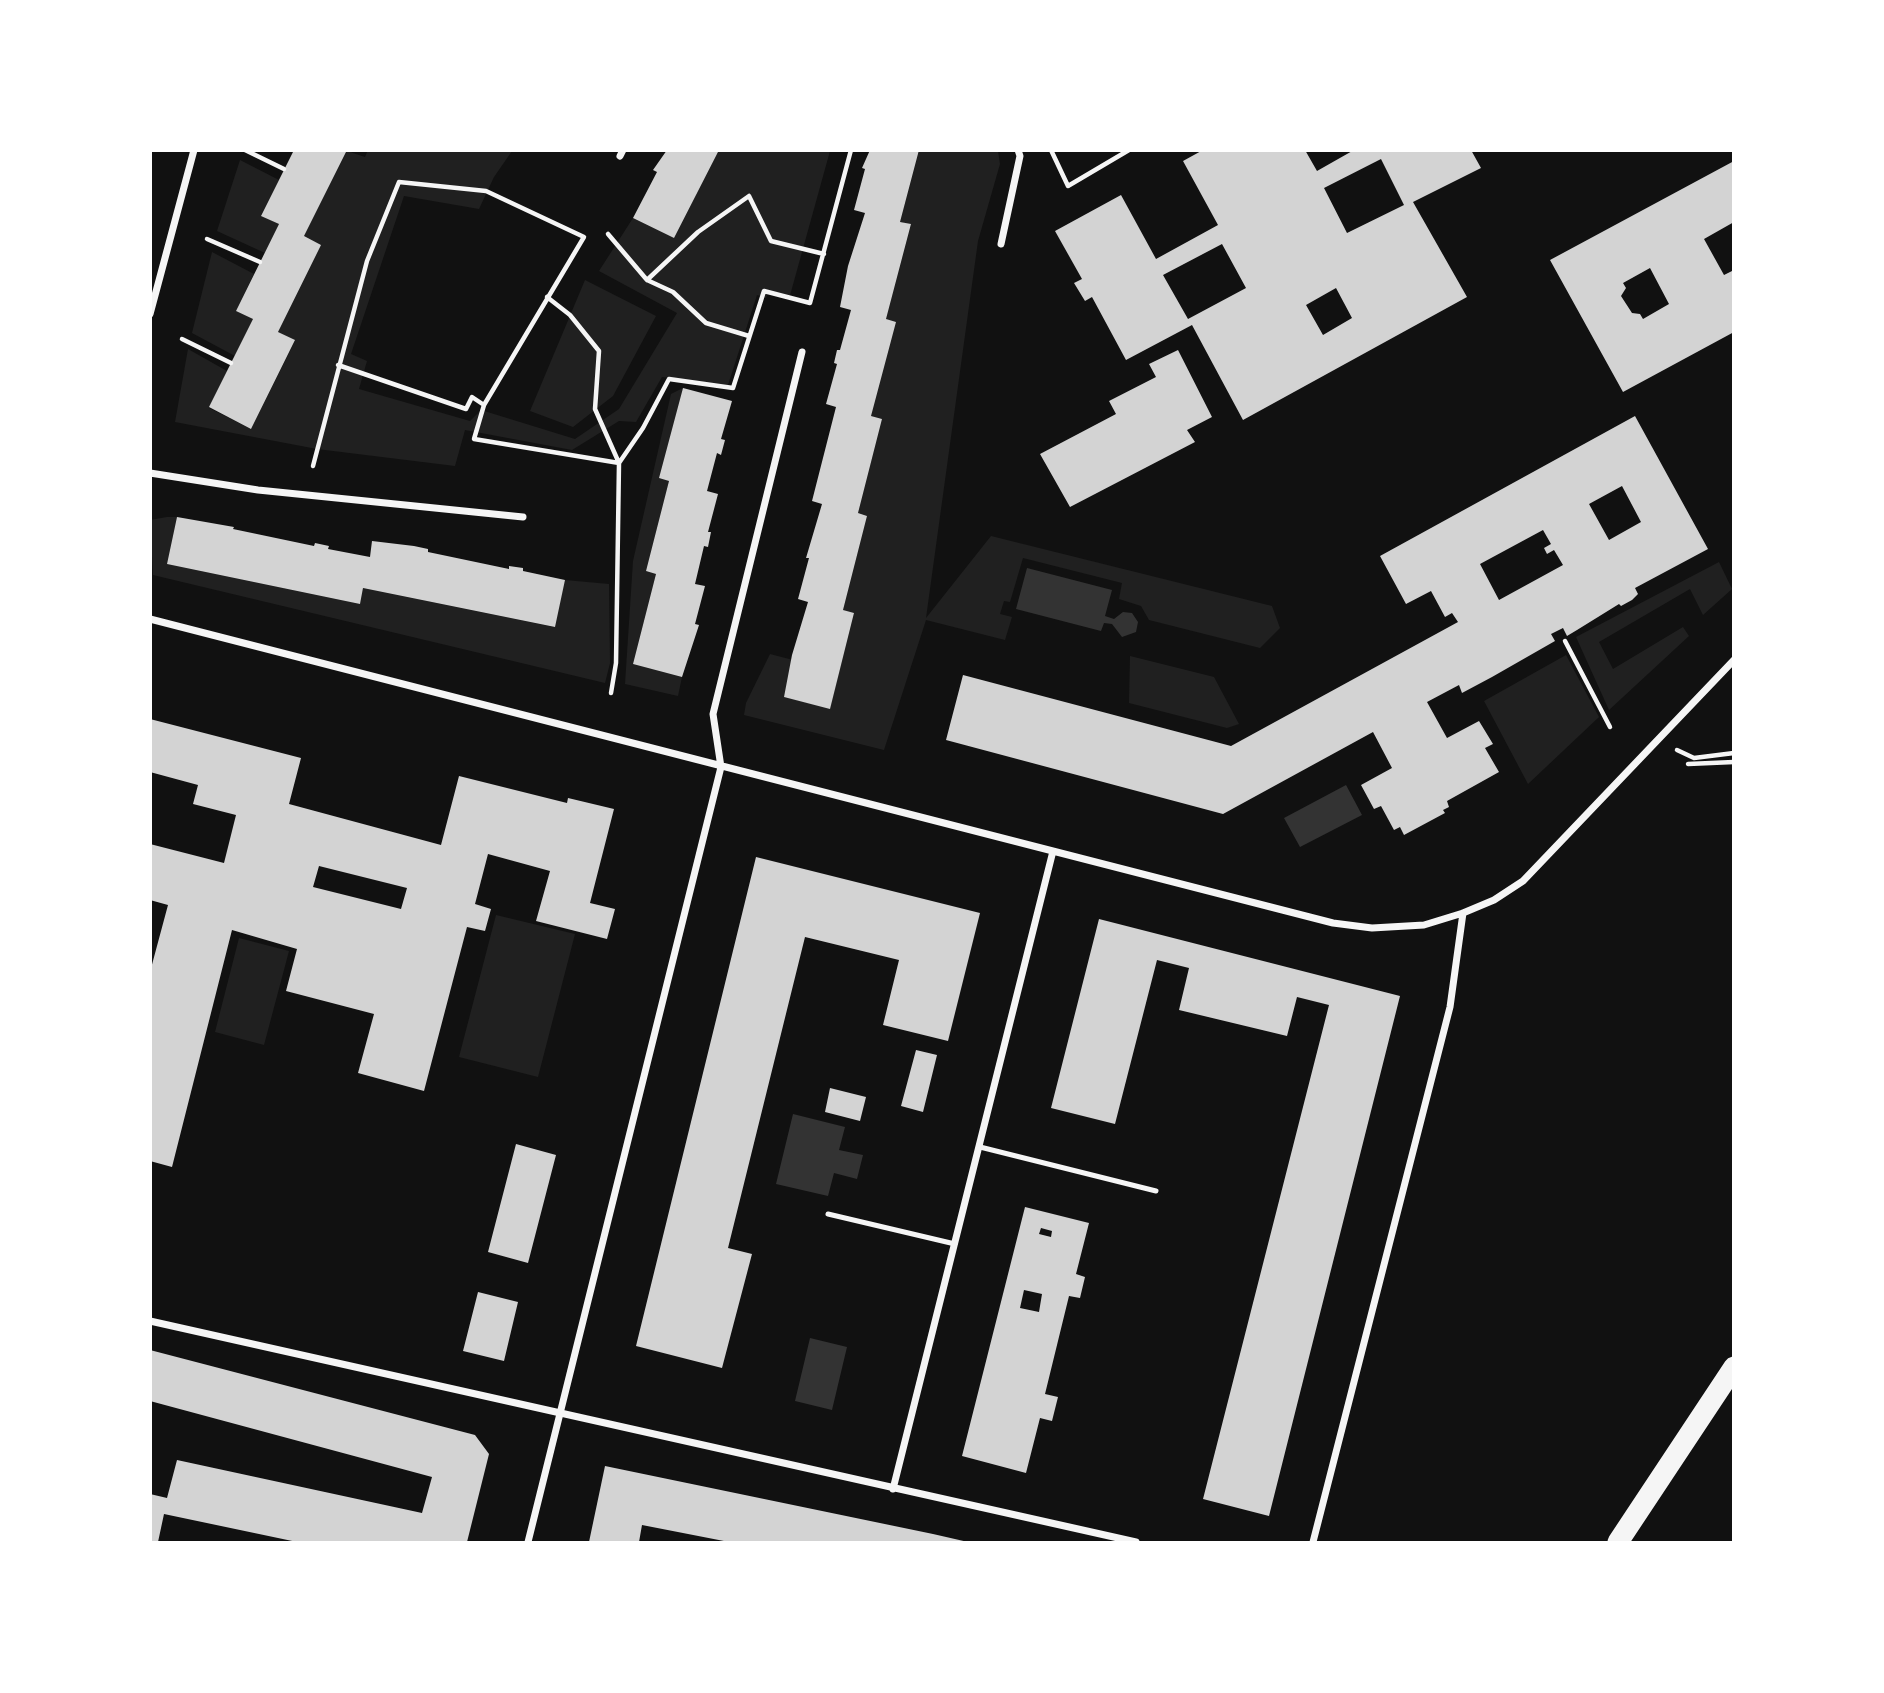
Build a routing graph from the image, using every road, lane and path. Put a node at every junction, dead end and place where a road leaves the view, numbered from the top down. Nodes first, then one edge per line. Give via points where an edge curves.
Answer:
1 (194, 150) edge
2 (245, 150) edge
3 (851, 150) edge
4 (1018, 150) edge
5 (1051, 150) edge
6 (1129, 150) edge
7 (284, 169) dead end
8 (608, 234) dead end
9 (207, 239) dead end
10 (1001, 244) dead end
11 (824, 254) junction
12 (260, 262) dead end
13 (648, 280) junction
14 (547, 297) junction
15 (150, 314) edge
16 (749, 336) junction
17 (182, 339) dead end
18 (802, 352) dead end
19 (231, 363) dead end
20 (338, 365) junction
21 (484, 405) junction
22 (619, 463) junction
23 (313, 466) dead end
24 (150, 473) edge
25 (523, 517) dead end
26 (150, 619) edge
27 (1565, 641) dead end
28 (1734, 660) edge
29 (611, 693) dead end
30 (1610, 727) dead end
31 (1734, 753) edge
32 (1694, 758) dead end
33 (1734, 762) edge
34 (1688, 764) dead end
35 (721, 767) junction
36 (1053, 851) junction
37 (1462, 913) junction
38 (980, 1147) junction
39 (1156, 1191) dead end
40 (828, 1213) dead end
41 (955, 1244) junction
42 (150, 1321) edge
43 (1734, 1367) edge
44 (560, 1414) junction
45 (892, 1489) junction
46 (528, 1542) edge
47 (1136, 1542) edge
48 (1312, 1542) edge
49 (1618, 1542) edge

1 - 15 street
2 - 7 path
3 - 11 path
4 - 10 street
5 - 6 path via 1068,186
8 - 13 path
9 - 12 path
11 - 13 path via 771,241 749,196 698,232
11 - 16 path via 810,303 764,290
13 - 16 path via 673,292 706,323
14 - 20 path via 584,237 486,191 399,182 367,261
14 - 21 path
14 - 22 path via 570,315 599,351 595,409
16 - 22 path via 733,388 669,379
17 - 19 path
18 - 35 street via 713,714
20 - 21 path via 466,409 472,397
20 - 23 path
21 - 22 path via 474,439
22 - 29 path via 616,663
24 - 25 street via 258,490
26 - 35 street
27 - 30 path
28 - 37 street via 1523,881
31 - 32 path
33 - 34 path
35 - 36 street
35 - 44 street
36 - 37 street via 1333,923 1398,928
36 - 38 street
37 - 48 street via 1450,1007
38 - 39 lane
38 - 41 street
40 - 41 lane
41 - 45 street
42 - 44 street
43 - 49 highway
44 - 45 street
44 - 46 street
45 - 47 street

